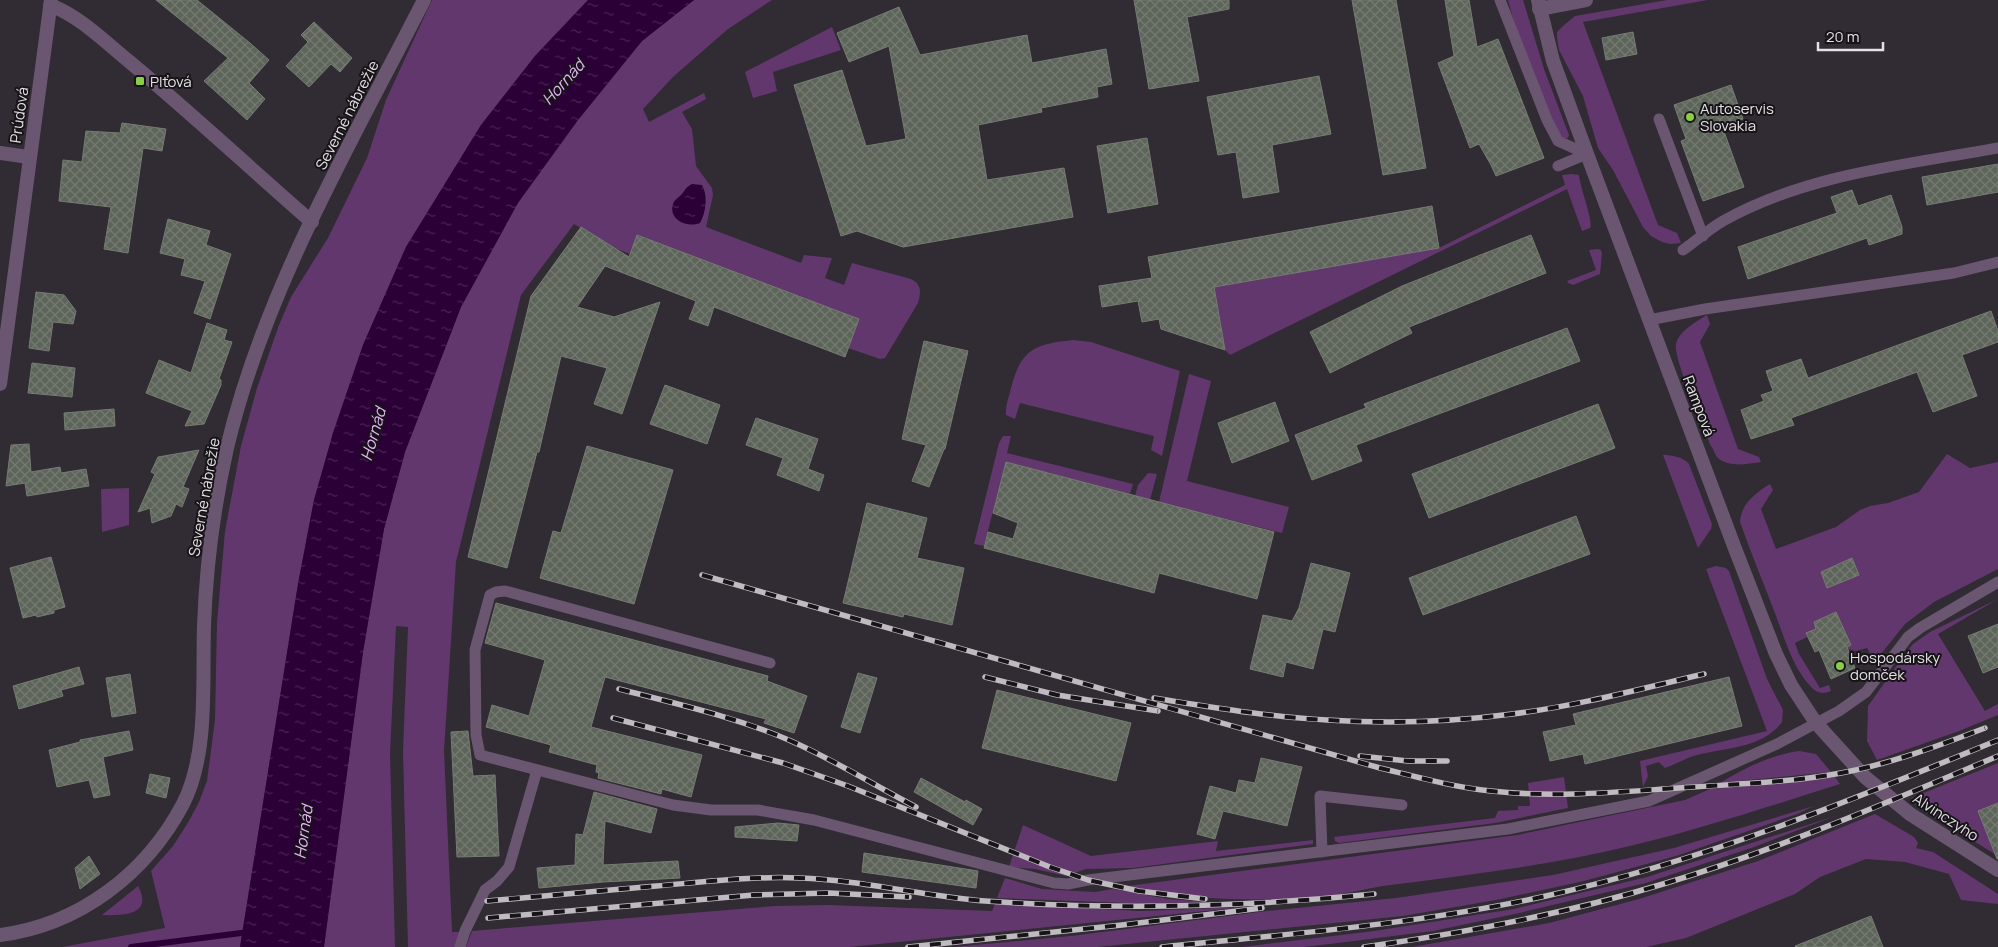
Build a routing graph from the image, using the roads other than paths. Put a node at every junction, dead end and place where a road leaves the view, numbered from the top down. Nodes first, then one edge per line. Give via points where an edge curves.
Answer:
1 (424, 0) edge
2 (1500, 0) edge
3 (1586, 0) edge
4 (51, 2) edge
5 (1538, 4) edge
6 (1660, 119) dead end
7 (1998, 148) edge
8 (0, 153) edge
9 (1587, 154) junction
10 (29, 157) junction
11 (1558, 166) dead end
12 (312, 222) junction
13 (1703, 236) junction
14 (1683, 250) dead end
15 (1998, 262) edge
16 (1649, 320) junction
17 (0, 384) edge
18 (1998, 582) edge
19 (770, 663) dead end
20 (1816, 723) junction
21 (537, 770) junction
22 (1878, 788) joint
23 (1402, 805) dead end
24 (1322, 852) junction
25 (1998, 870) edge
26 (0, 935) edge
27 (460, 947) edge

1 - 12 street, Severné nábrežie
2 - 9 lane via 1558,141
3 - 5 street, Rampová
4 - 10 street, Prúdová
4 - 12 street via 73,15 136,67
5 - 9 street, Rampová via 1553,61
6 - 13 lane
7 - 13 lane via 1850,175 1786,192 1751,206
8 - 10 street
9 - 11 lane
9 - 16 street, Rampová
10 - 17 street, Prúdová
12 - 26 street, Severné nábrežie via 273,307 244,386 227,449 212,536 204,623 200,744 193,780 183,803 146,856 93,902 41,927
13 - 14 lane
15 - 16 lane via 1954,273
16 - 20 street, Rampová via 1776,654
18 - 20 lane via 1908,637 1866,692 1839,712
19 - 21 lane via 505,591 496,592 490,595 475,650 476,735 480,755
20 - 22 street, Rampová via 1857,770
20 - 24 lane via 1777,744 1649,801 1508,829
21 - 24 lane via 673,805 711,810 758,810 814,820 1054,883 1068,884
21 - 27 lane via 509,867 485,890
22 - 25 street, Alvinczyho via 1910,814
23 - 24 lane via 1320,796

